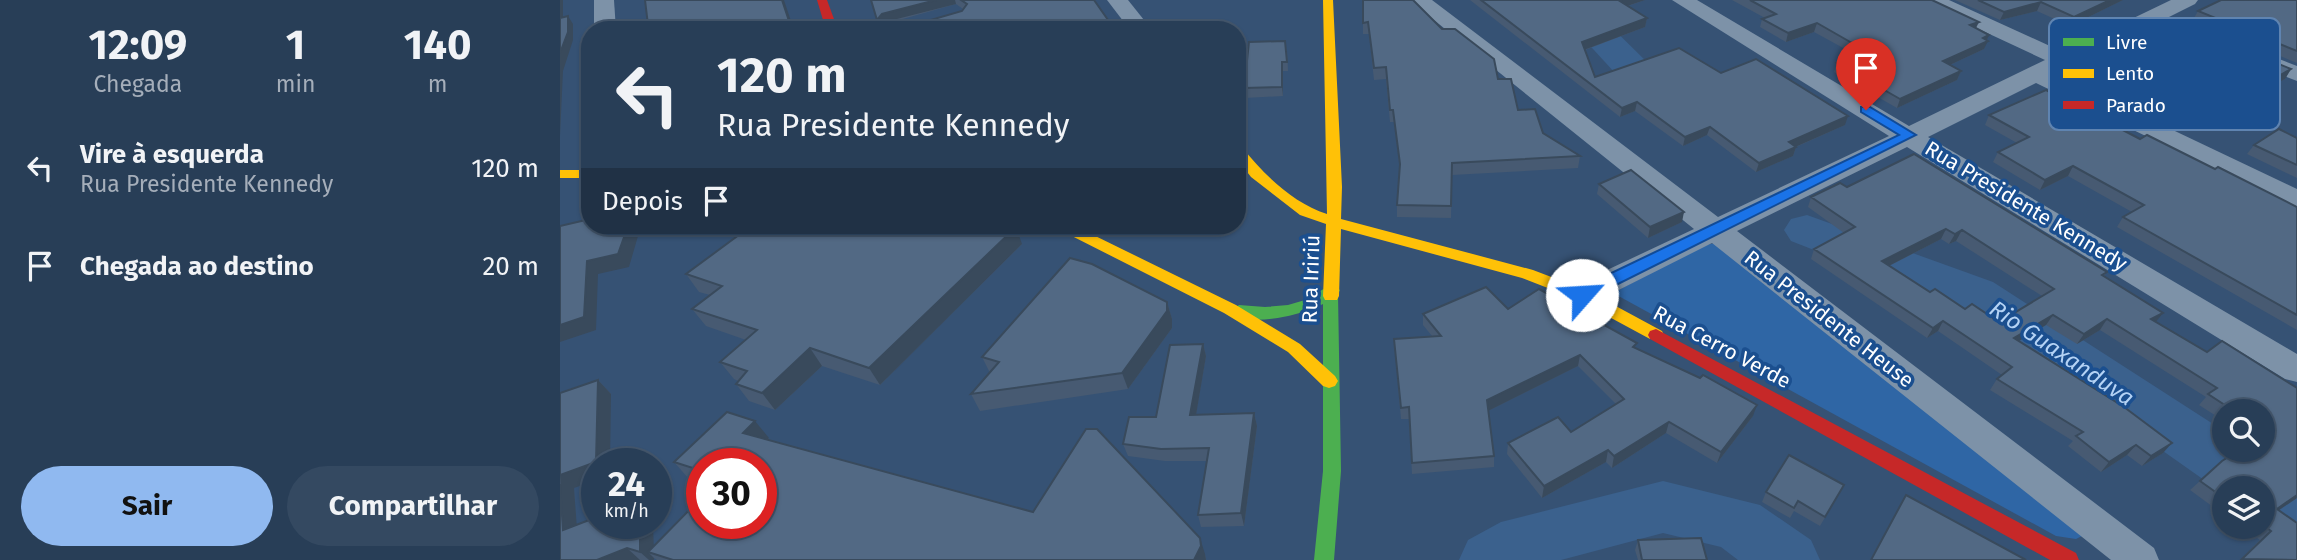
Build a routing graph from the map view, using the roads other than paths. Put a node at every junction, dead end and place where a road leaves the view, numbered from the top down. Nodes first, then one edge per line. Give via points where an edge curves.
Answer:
1 (604, 0) edge
2 (821, 0) edge
3 (1117, 0) edge
4 (1419, 0) edge
5 (1682, 0) edge
6 (1931, 0) edge
7 (2188, 0) edge
8 (1326, 2) edge
9 (2157, 15) junction
10 (2151, 18) edge
11 (2164, 18) edge
12 (605, 21) edge
13 (829, 21) edge
14 (1133, 21) edge
15 (2049, 55) edge
16 (2280, 67) edge
17 (2049, 68) edge
18 (2036, 74) junction
19 (2297, 74) edge
20 (2049, 80) edge
21 (2152, 130) edge
22 (1909, 135) junction
23 (1246, 161) edge
24 (560, 174) edge
25 (581, 174) edge
26 (2297, 200) edge
27 (1334, 222) junction
28 (1715, 230) junction
29 (1081, 235) edge
30 (1332, 290) junction
31 (1582, 295) junction
32 (1230, 309) junction
33 (2297, 370) edge
34 (1329, 382) junction
35 (1324, 560) edge
36 (2069, 560) edge
37 (2140, 560) edge

1 - 12 street
2 - 13 main road
3 - 14 street
4 - 28 street, Rua Presidente Heuse
5 - 22 street, Rua Presidente Kennedy
6 - 15 street
7 - 9 street
8 - 27 main road, Rua Iririú
9 - 10 street
9 - 11 street
16 - 19 street
17 - 18 street
18 - 20 street
18 - 22 street
21 - 26 street
22 - 28 street
22 - 33 street, Rua Presidente Kennedy
23 - 27 main road, Rua Cerro Verde via 1281,196 1305,212
24 - 25 main road
27 - 30 main road, Rua Iririú
27 - 31 main road, Rua Cerro Verde via 1464,256
28 - 31 street
28 - 37 street, Rua Presidente Heuse
29 - 32 main road
30 - 32 main road via 1320,301 1292,313 1269,316
30 - 34 main road, Rua Iririú
31 - 36 main road, Rua Cerro Verde
32 - 34 main road via 1294,348
34 - 35 main road, Rua Iririú via 1332,471

